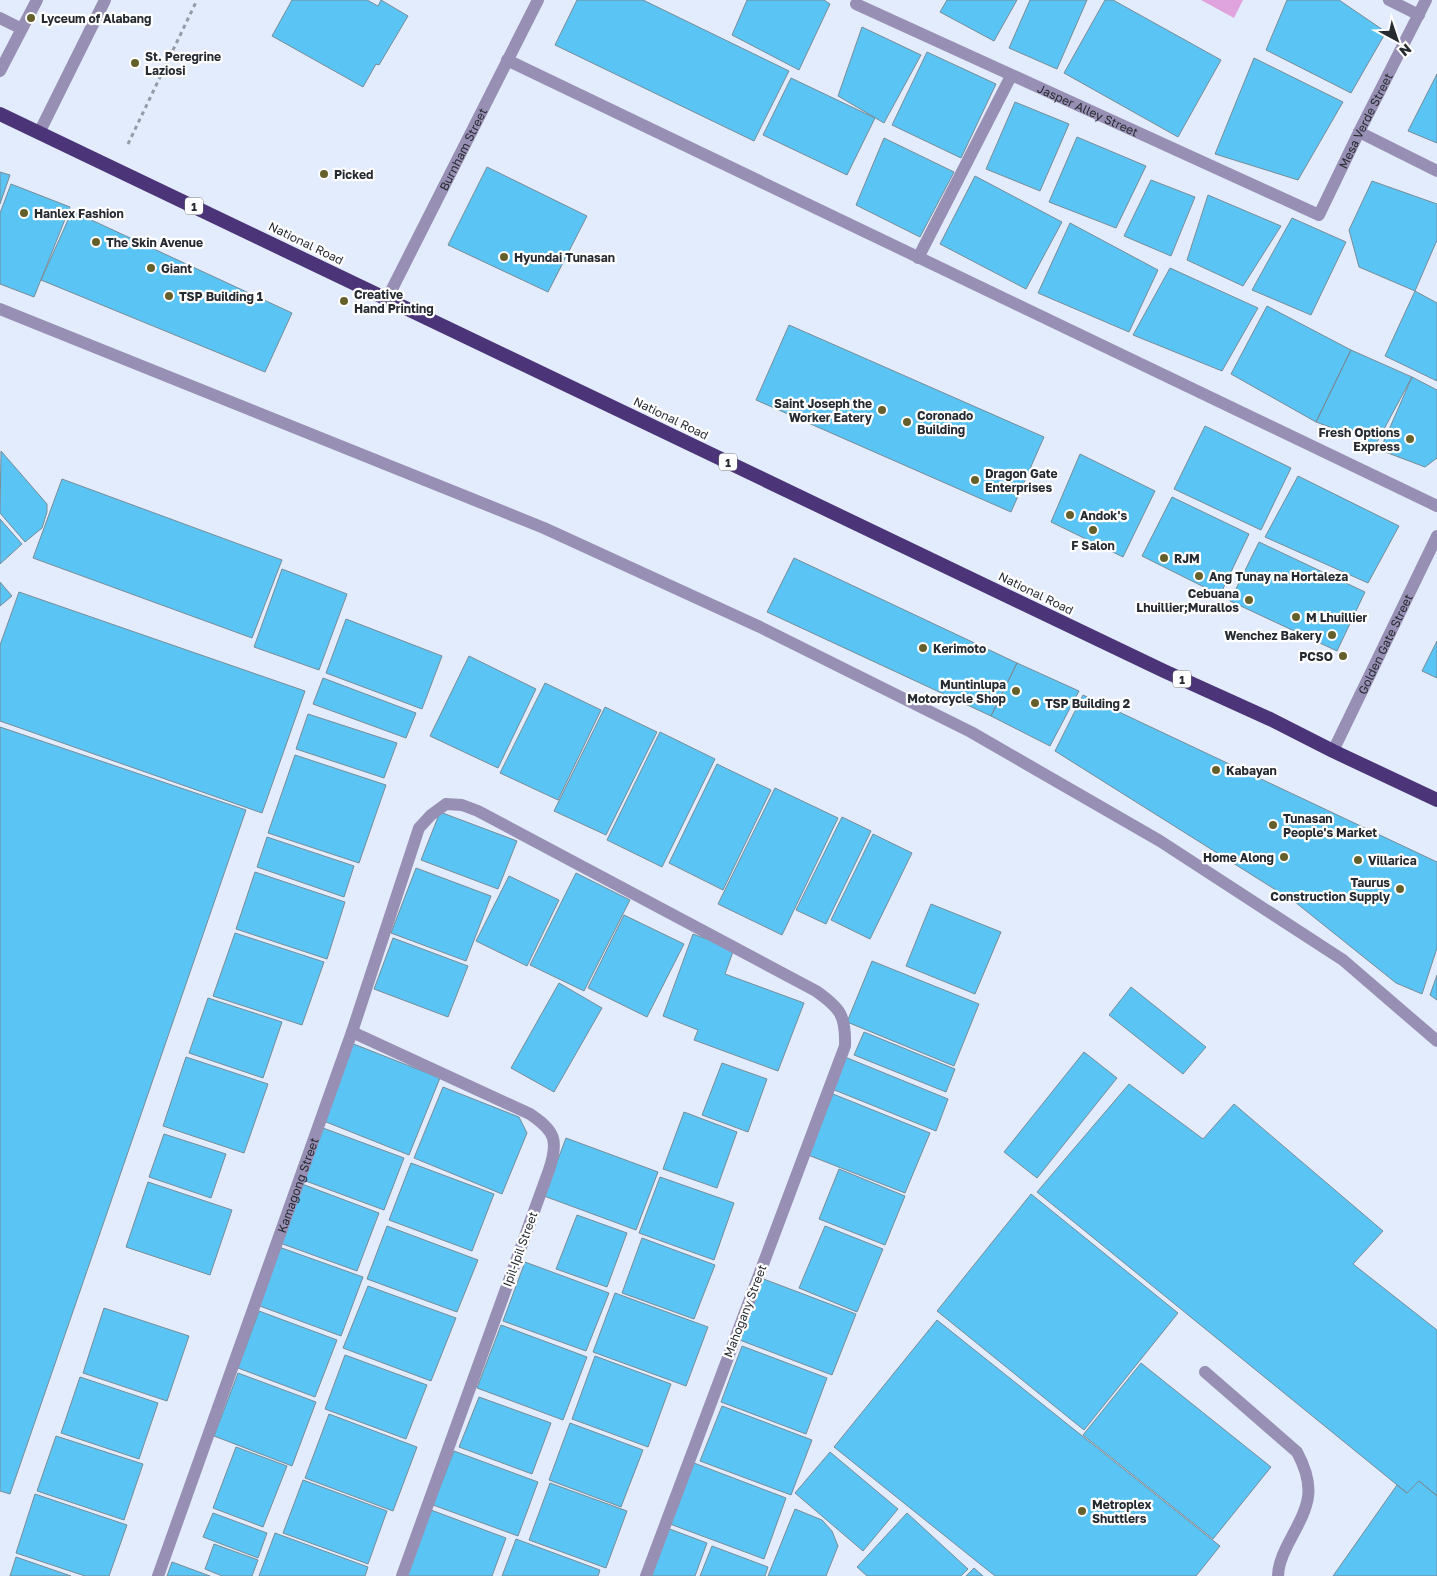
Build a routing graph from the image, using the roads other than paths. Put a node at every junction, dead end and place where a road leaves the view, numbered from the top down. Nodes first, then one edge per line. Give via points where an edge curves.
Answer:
1 (37, 0) edge
2 (105, 0) edge
3 (538, 0) edge
4 (1389, 0) edge
5 (1426, 0) edge
6 (856, 4) dead end
7 (1419, 15) junction
8 (0, 18) edge
9 (22, 28) junction
10 (507, 60) junction
11 (0, 71) edge
12 (1011, 76) junction
13 (0, 114) edge
14 (1359, 132) junction
15 (39, 133) junction
16 (1437, 171) edge
17 (1319, 215) joint
18 (918, 258) junction
19 (387, 299) junction
20 (0, 309) edge
21 (1437, 506) edge
22 (1437, 536) edge
23 (1333, 752) junction
24 (1437, 800) edge
25 (352, 1032) junction
26 (1437, 1041) edge
27 (845, 1046) joint
28 (1205, 1372) dead end
29 (158, 1576) edge
30 (402, 1576) edge
31 (646, 1576) edge
32 (1278, 1576) edge

1 - 9 street
2 - 15 street
3 - 10 street, Burnham Street
4 - 7 street
5 - 7 street, Mesa Verde Street
6 - 12 street, Jasper Alley Street
7 - 14 street, Mesa Verde Street
8 - 9 street
9 - 11 street
10 - 18 street
10 - 19 street, Burnham Street
12 - 17 street, Jasper Alley Street
12 - 18 street
13 - 15 highway, National Road / 1
14 - 16 street
14 - 17 street, Mesa Verde Street
15 - 19 highway, National Road / 1
18 - 21 street
19 - 23 highway, National Road / 1 via 1270,719
20 - 26 street via 544,528 760,627 971,732 1160,842 1343,960
22 - 23 street, Golden Gate Street
23 - 24 highway, National Road / 1
25 - 27 street, Kamagong Street via 419,828 446,804 478,811 816,990 842,1014
25 - 29 street, Kamagong Street
25 - 30 street, Ipil-Ipil Street via 530,1114 553,1136 555,1154
27 - 31 street, Mahogany Street
28 - 32 street via 1297,1452 1305,1466 1309,1498 1282,1556

